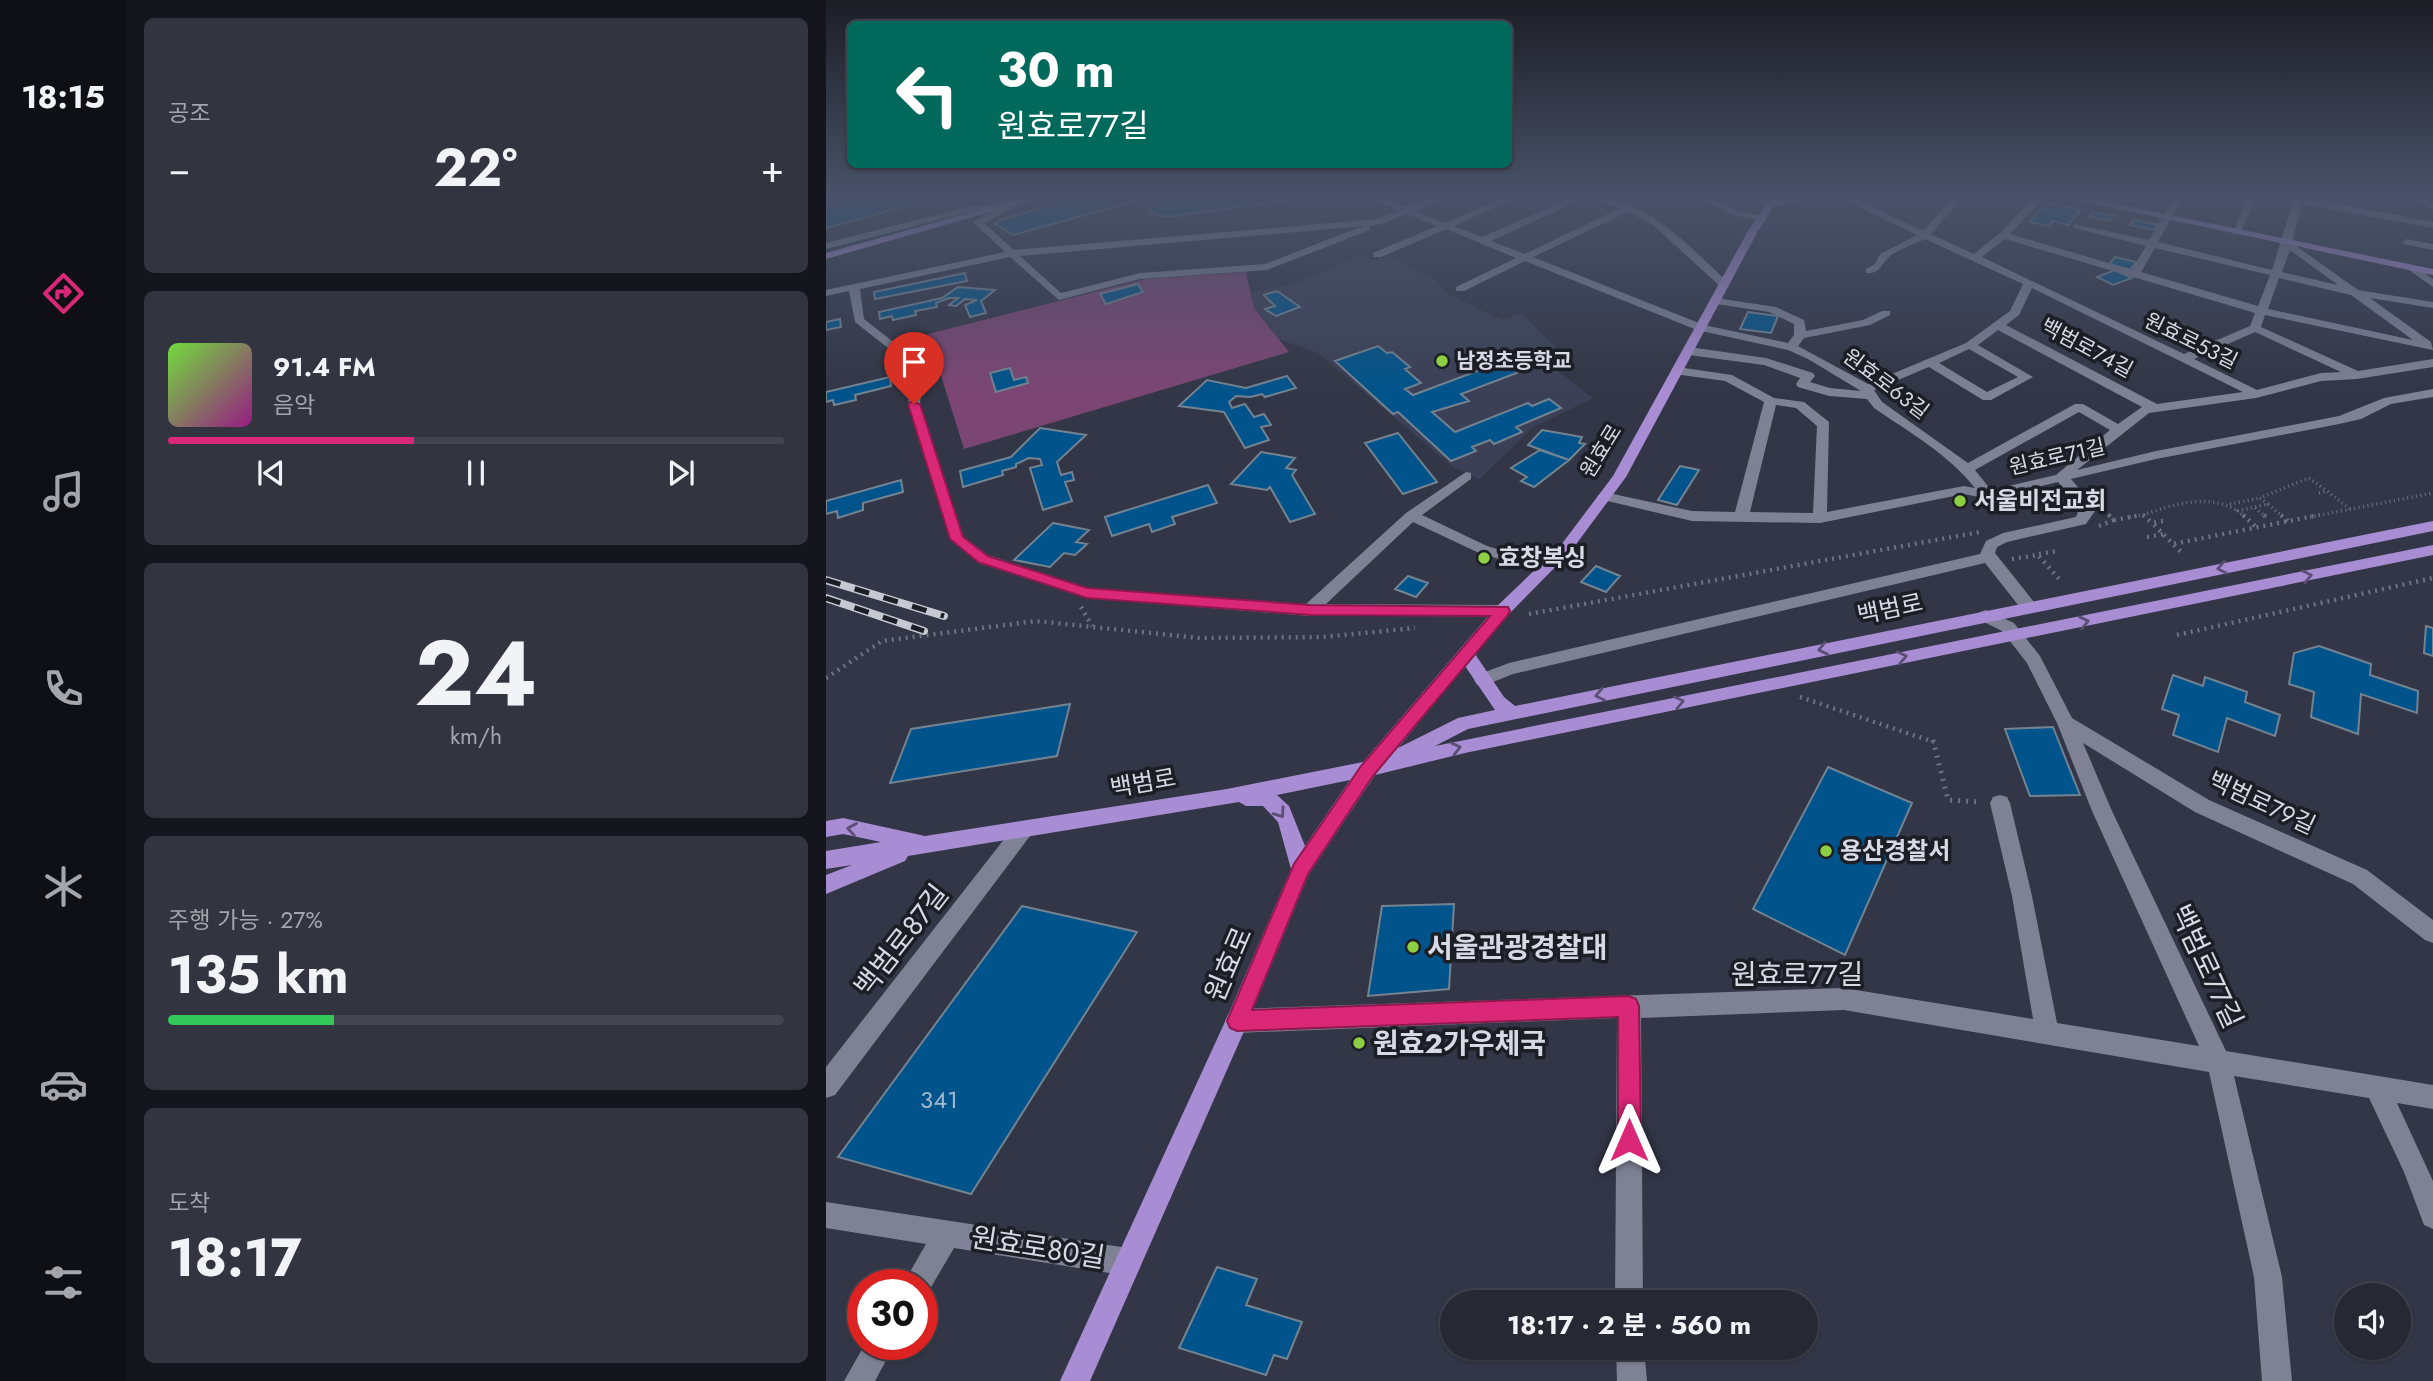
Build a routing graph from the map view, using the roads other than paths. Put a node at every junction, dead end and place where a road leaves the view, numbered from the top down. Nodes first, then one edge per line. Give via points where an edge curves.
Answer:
1 (974, 261) edge
2 (1023, 261) edge
3 (1281, 261) edge
4 (1516, 261) edge
5 (1532, 261) edge
6 (1699, 261) edge
7 (1738, 261) edge
8 (1881, 261) edge
9 (1985, 261) edge
10 (2093, 261) edge
11 (2142, 261) edge
12 (2226, 261) edge
13 (2281, 261) edge
14 (2312, 261) edge
15 (2379, 261) edge
16 (2413, 268) junction
17 (1870, 271) dead end
18 (2433, 272) edge
19 (2135, 274) junction
20 (2276, 274) junction
21 (2029, 283) junction
22 (2433, 284) edge
23 (1725, 285) junction
24 (854, 287) junction
25 (1460, 289) dead end
26 (826, 293) edge
27 (2357, 293) junction
28 (1716, 301) junction
29 (2433, 305) edge
30 (2262, 311) junction
31 (1886, 313) dead end
32 (1999, 326) junction
33 (2255, 327) junction
34 (1701, 328) junction
35 (1800, 335) junction
36 (1970, 345) junction
37 (1791, 347) junction
38 (2432, 348) edge
39 (1689, 351) junction
40 (2184, 359) junction
41 (1824, 362) junction
42 (1931, 363) junction
43 (2433, 363) edge
44 (1678, 371) junction
45 (2357, 375) junction
46 (1808, 377) junction
47 (1868, 392) junction
48 (2433, 393) edge
49 (2256, 394) junction
50 (1771, 401) junction
51 (2156, 408) junction
52 (2119, 430) junction
53 (1967, 469) junction
54 (1466, 476) dead end
55 (2061, 477) junction
56 (1988, 495) junction
57 (1604, 496) junction
58 (1411, 516) junction
59 (1741, 518) junction
60 (1820, 518) junction
61 (2433, 526) edge
62 (2433, 550) edge
63 (1997, 559) junction
64 (1545, 569) junction
65 (2063, 600) junction
66 (2028, 606) junction
67 (1310, 610) junction
68 (1502, 611) junction
69 (1986, 616) junction
70 (2017, 636) junction
71 (1466, 655) junction
72 (1483, 680) junction
73 (1536, 708) junction
74 (1511, 713) junction
75 (2066, 723) junction
76 (1541, 730) junction
77 (1367, 771) junction
78 (1226, 796) junction
79 (2000, 803) road end
80 (826, 829) edge
81 (1023, 830) junction
82 (927, 843) junction
83 (826, 862) edge
84 (1301, 869) junction
85 (826, 885) edge
86 (2433, 933) edge
87 (1629, 1006) junction
88 (1237, 1021) junction
89 (2047, 1033) junction
90 (2219, 1063) junction
91 (826, 1086) edge
92 (2377, 1088) junction
93 (2433, 1097) edge
94 (826, 1215) edge
95 (2433, 1216) edge
96 (948, 1233) junction
97 (1128, 1262) junction
98 (927, 1269) edge
99 (1629, 1290) edge
100 (871, 1360) edge
101 (1631, 1360) edge
102 (859, 1381) edge
103 (1074, 1381) edge
104 (1632, 1381) edge
105 (2277, 1381) edge

1 - 24 street
2 - 3 street via 1059,297 1140,276 1267,267
4 - 25 street
5 - 34 street, 원효로63길
6 - 23 street
7 - 23 main road, 원효로
8 - 17 street
9 - 21 street, 원효로53길
10 - 19 street
11 - 19 street
12 - 20 street
13 - 20 street
14 - 27 street
15 - 16 main road
16 - 18 main road
16 - 22 street
19 - 30 street
20 - 27 street
20 - 30 street
21 - 32 street via 2015,313
21 - 40 street, 원효로53길
23 - 28 main road, 원효로
24 - 26 street
24 - 67 street via 859,320 918,366 914,404 944,502 957,539 983,559 1087,593
27 - 29 street
27 - 38 street
28 - 34 main road, 원효로
28 - 35 street via 1772,309 1800,322
30 - 33 street
30 - 38 street
31 - 35 street via 1866,323
32 - 36 street
32 - 51 street, 백범로74길
33 - 40 street
33 - 45 street
34 - 37 street, 원효로63길
34 - 39 main road, 원효로
35 - 37 street
36 - 42 street
36 - 42 street via 2027,377 1987,397
37 - 41 street, 원효로63길
39 - 44 main road, 원효로
39 - 46 street via 1766,362
40 - 49 street, 원효로53길
41 - 46 street
41 - 47 street, 원효로63길
42 - 47 street
43 - 45 street, 백범로74길
44 - 50 street via 1728,379
44 - 57 main road, 원효로
45 - 49 street, 백범로74길 via 2321,377
46 - 47 street via 1802,384 1829,392
47 - 53 street, 원효로63길 via 1878,405
48 - 55 street, 원효로71길 via 2388,401 2339,420
49 - 51 street, 백범로74길
50 - 59 street
50 - 60 street via 1800,405 1824,425
51 - 52 street, 백범로74길 via 2145,410
52 - 53 street via 2079,407
52 - 55 street, 백범로74길
53 - 56 street, 원효로63길
54 - 58 street
55 - 56 street, 원효로71길
55 - 63 street via 2087,506 2086,517 2073,525 2003,538 1991,544 1987,553
56 - 60 street, 원효로71길 via 1964,490
57 - 59 street, 원효로71길 via 1692,516
57 - 64 main road, 원효로
58 - 64 street via 1482,549
58 - 67 street
59 - 60 street, 원효로71길
61 -> 65 main road, 백범로
70 -> 62 main road, 백범로
63 - 66 street
63 - 72 street via 1509,669
64 - 68 main road, 원효로
65 - 66 main road, 백범로
65 - 70 main road via 2036,612
66 - 69 main road, 백범로
67 - 68 street
68 - 71 main road, 원효로
69 - 70 street, 백범로77길
69 -> 73 main road, 백범로
70 - 75 street, 백범로77길
76 -> 70 main road, 백범로
71 - 72 main road
71 - 77 main road, 원효로
72 - 74 main road
73 - 74 main road, 백범로
73 - 76 main road via 1521,718 1522,725
74 - 77 main road, 백범로 via 1464,723
75 - 86 street, 백범로79길 via 2202,806 2360,877
75 - 90 street, 백범로77길
77 -> 76 main road, 백범로
77 - 78 main road, 백범로
77 - 84 main road, 원효로
78 - 81 main road, 백범로
78 -> 84 main road via 1269,800 1278,807
79 - 89 street
82 -> 80 main road via 843,826
81 - 82 main road, 백범로
81 - 91 street, 백범로87길
82 - 83 main road, 백범로
82 - 85 main road
84 - 88 main road, 원효로
87 - 88 street, 원효로77길
87 - 89 street, 원효로77길 via 1844,999
87 - 99 street
88 - 97 main road, 원효로
89 - 90 street, 원효로77길
90 - 92 street, 원효로77길
90 - 105 street, 백범로77길 via 2268,1277
92 - 93 street, 원효로77길
92 - 95 street
94 - 96 street, 원효로80길
96 - 97 street, 원효로80길
96 - 98 street, 원효로80길
97 - 103 main road, 원효로
100 - 102 street
101 - 104 street

